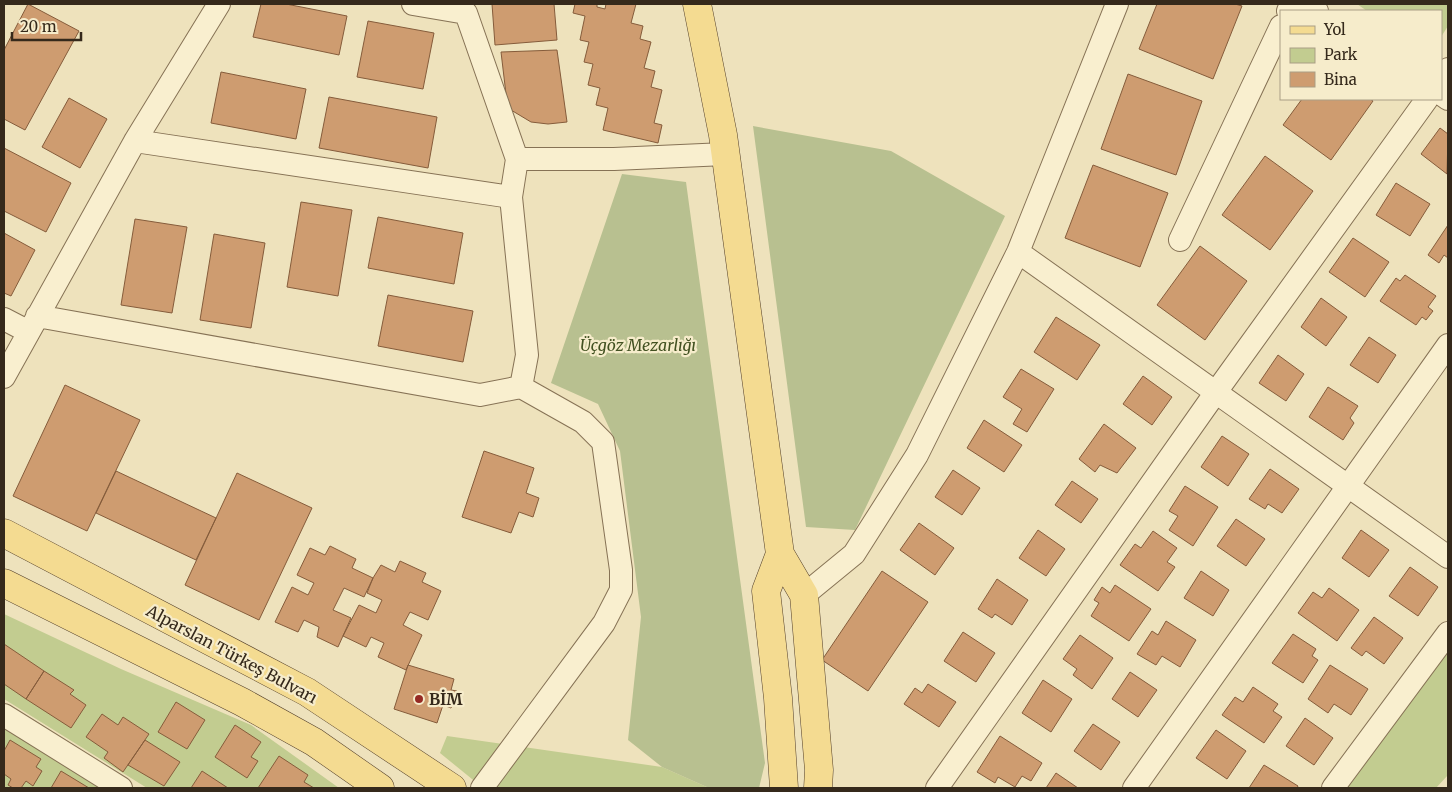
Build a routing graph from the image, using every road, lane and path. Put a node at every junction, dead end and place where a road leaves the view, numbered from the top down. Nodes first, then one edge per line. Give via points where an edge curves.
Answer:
1 (219, 4) edge
2 (413, 4) edge
3 (696, 4) edge
4 (1117, 4) edge
5 (465, 8) edge
6 (1280, 28) edge
7 (1426, 100) edge
8 (135, 141) junction
9 (725, 154) junction
10 (517, 159) junction
11 (510, 197) junction
12 (1180, 240) dead end
13 (1018, 252) junction
14 (4, 320) edge
15 (33, 324) junction
16 (1448, 345) edge
17 (4, 377) edge
18 (520, 387) junction
19 (1216, 392) junction
20 (1349, 487) junction
21 (4, 533) edge
22 (780, 554) junction
23 (1448, 557) edge
24 (4, 583) edge
25 (804, 595) junction
26 (1448, 633) edge
27 (4, 715) edge
28 (946, 785) edge
29 (121, 788) edge
30 (380, 788) edge
31 (452, 788) edge
32 (482, 788) edge
33 (784, 788) edge
34 (818, 788) edge
35 (1134, 788) edge
36 (1333, 788) edge

1 - 8 street
2 - 5 street
3 - 9 main road
4 - 13 street
5 - 10 street
6 - 12 street
7 - 19 street
8 - 11 street
8 - 15 street
9 - 10 street
9 - 22 main road
10 - 11 street
11 - 18 street via 527,355
13 - 19 street
13 - 25 street via 917,455 854,554
14 - 15 street
15 - 17 street
15 - 18 street via 480,395
16 - 20 street
18 - 32 street via 583,422 603,442 622,570 621,590 604,623
19 - 20 street
19 - 28 street
20 - 23 street
20 - 35 street
21 - 31 main road, Alparslan Türkeş Bulvarı via 307,692
22 - 25 main road
22 - 33 main road via 766,591
24 - 30 main road via 242,702 314,742
25 - 34 main road
26 - 36 street
27 - 29 street

